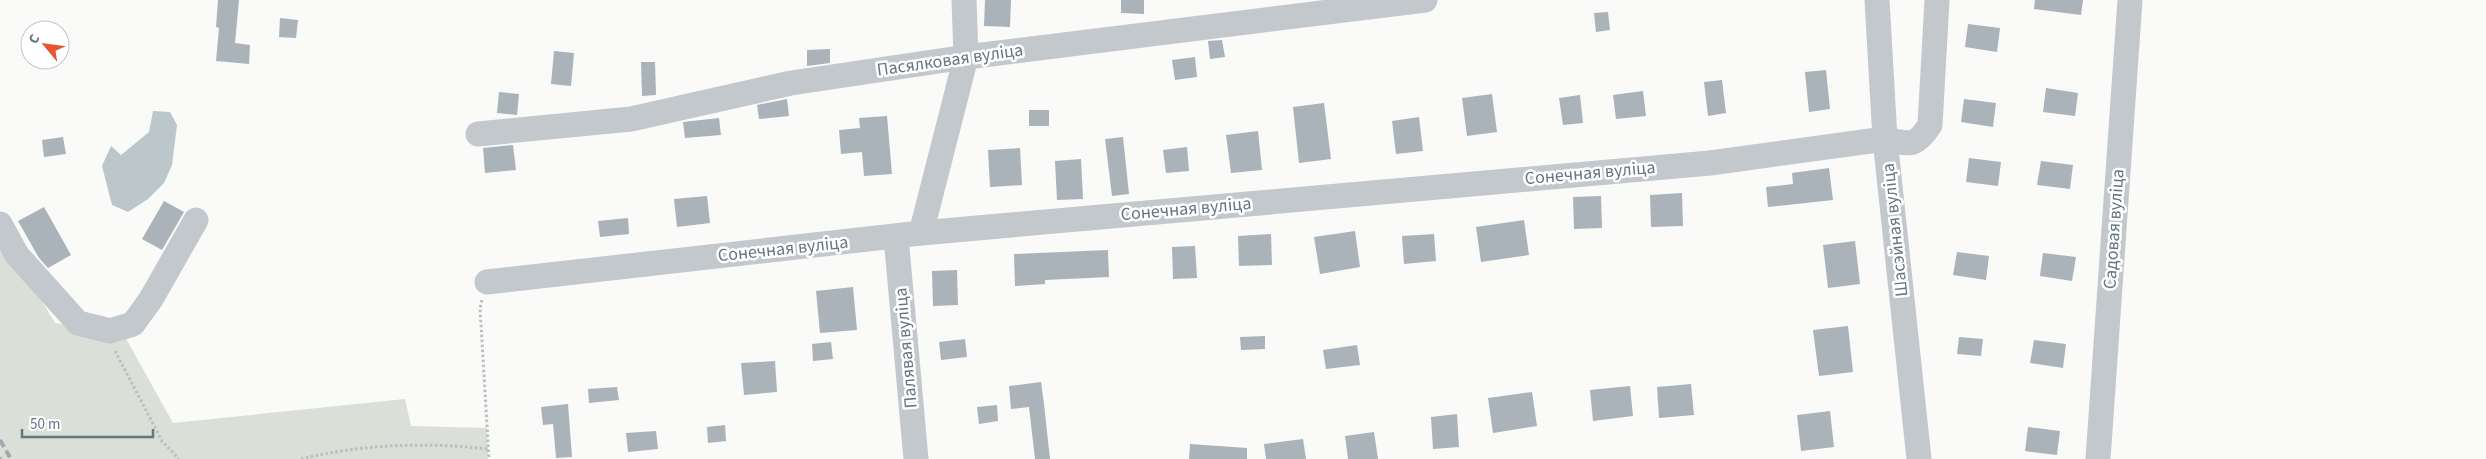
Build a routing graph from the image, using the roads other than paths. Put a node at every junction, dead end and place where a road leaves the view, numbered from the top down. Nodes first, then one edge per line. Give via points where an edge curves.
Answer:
1 (964, 0) edge
2 (1425, 0) edge
3 (1877, 0) edge
4 (1937, 0) edge
5 (2130, 0) edge
6 (966, 57) junction
7 (478, 134) dead end
8 (1885, 139) junction
9 (196, 220) dead end
10 (0, 224) edge
11 (921, 233) junction
12 (896, 237) junction
13 (487, 282) road end
14 (916, 459) edge
15 (1919, 459) edge
16 (2098, 459) edge

1 - 6 street
2 - 6 street, Пасялковая вуліца
3 - 8 street, Шасэйная вуліца
4 - 8 street, Сонечная вуліца via 1930,125 1921,138 1910,144
5 - 16 street, Садовая вуліца
6 - 7 street, Пасялковая вуліца via 791,83 631,119
6 - 11 street
8 - 11 street, Сонечная вуліца via 1710,163
8 - 15 street, Шасэйная вуліца
9 - 10 street via 133,324 110,331 78,323 17,254
11 - 12 street, Сонечная вуліца
12 - 13 street, Сонечная вуліца
12 - 14 street, Палявая вуліца

